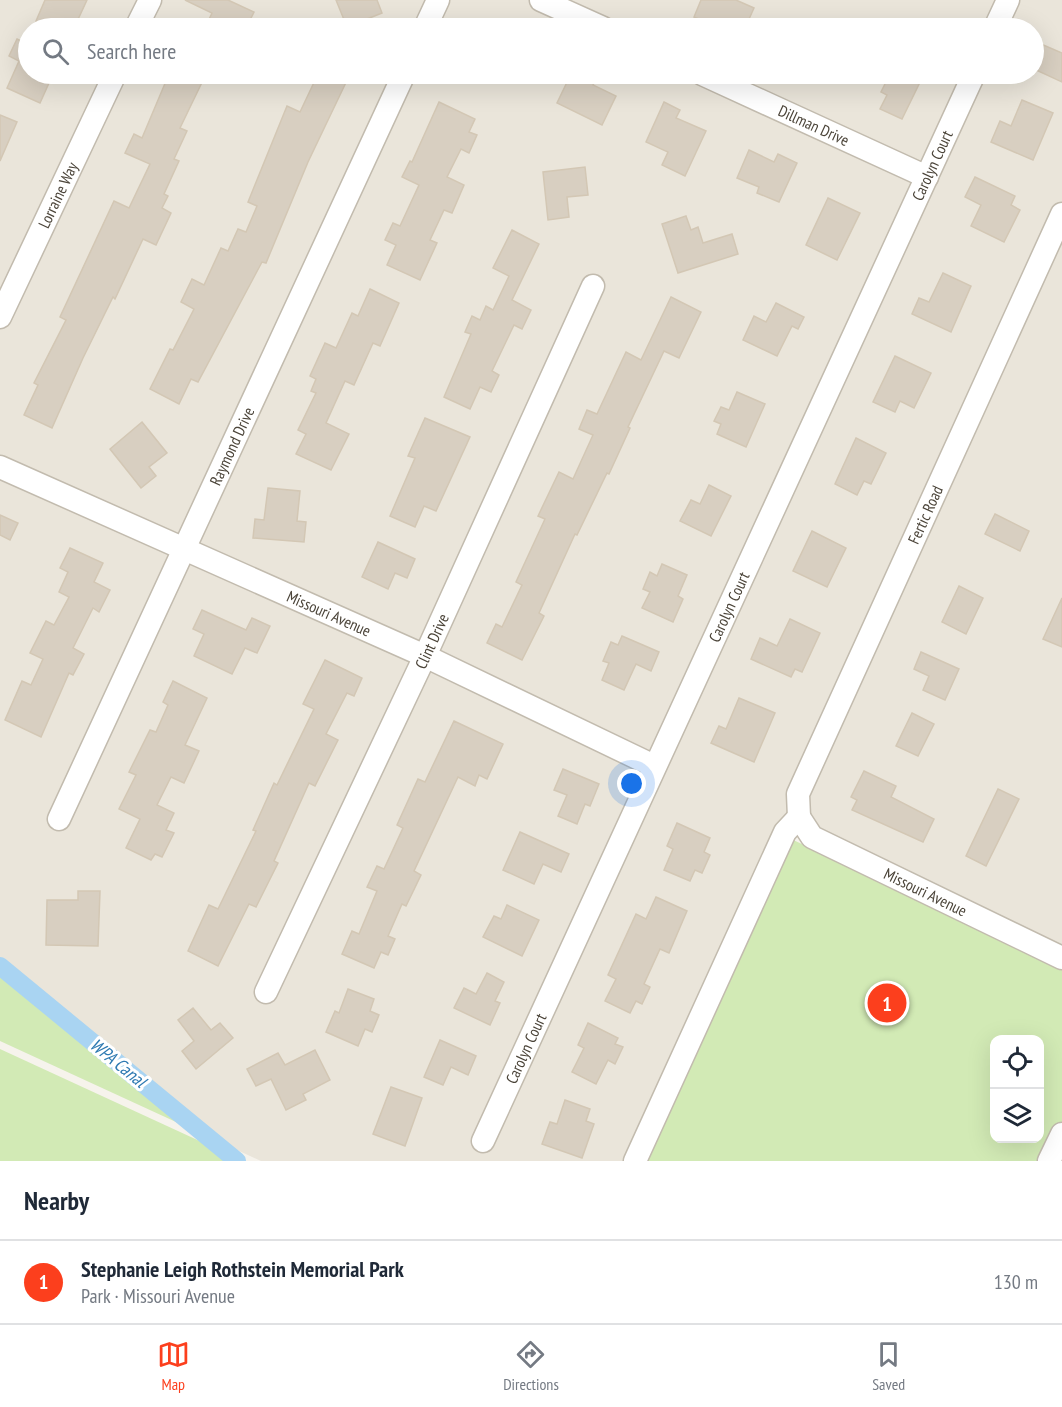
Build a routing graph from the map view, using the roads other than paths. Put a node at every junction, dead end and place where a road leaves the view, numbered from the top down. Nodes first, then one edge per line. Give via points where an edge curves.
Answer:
1 (150, 0) edge
2 (438, 0) edge
3 (541, 0) edge
4 (1008, 0) edge
5 (141, 18) edge
6 (430, 18) edge
7 (581, 18) edge
8 (1000, 18) edge
9 (110, 84) edge
10 (399, 84) edge
11 (724, 84) edge
12 (969, 84) edge
13 (927, 177) junction
14 (1062, 214) edge
15 (593, 286) dead end
16 (0, 317) edge
17 (0, 467) edge
18 (183, 547) junction
19 (425, 656) junction
20 (654, 766) junction
21 (799, 817) junction
22 (59, 819) dead end
23 (1062, 958) edge
24 (266, 992) dead end
25 (1062, 1134) edge
26 (483, 1141) dead end
27 (635, 1161) edge
28 (1049, 1161) edge

1 - 5 street
2 - 6 street
3 - 7 street
4 - 8 street
9 - 16 street, Lorraine Way
10 - 18 street, Raymond Drive
11 - 13 street, Dillman Drive
12 - 13 street, Carolyn Court
13 - 20 street, Carolyn Court
14 - 21 street, Fertic Road via 798,794
15 - 19 street, Clint Drive
17 - 18 street, Missouri Avenue
18 - 19 street, Missouri Avenue
18 - 22 street, Raymond Drive
19 - 20 street, Missouri Avenue
19 - 24 street, Clint Drive
20 - 26 street, Carolyn Court
21 - 23 street, Missouri Avenue via 812,837
21 - 27 street via 785,832
25 - 28 street

